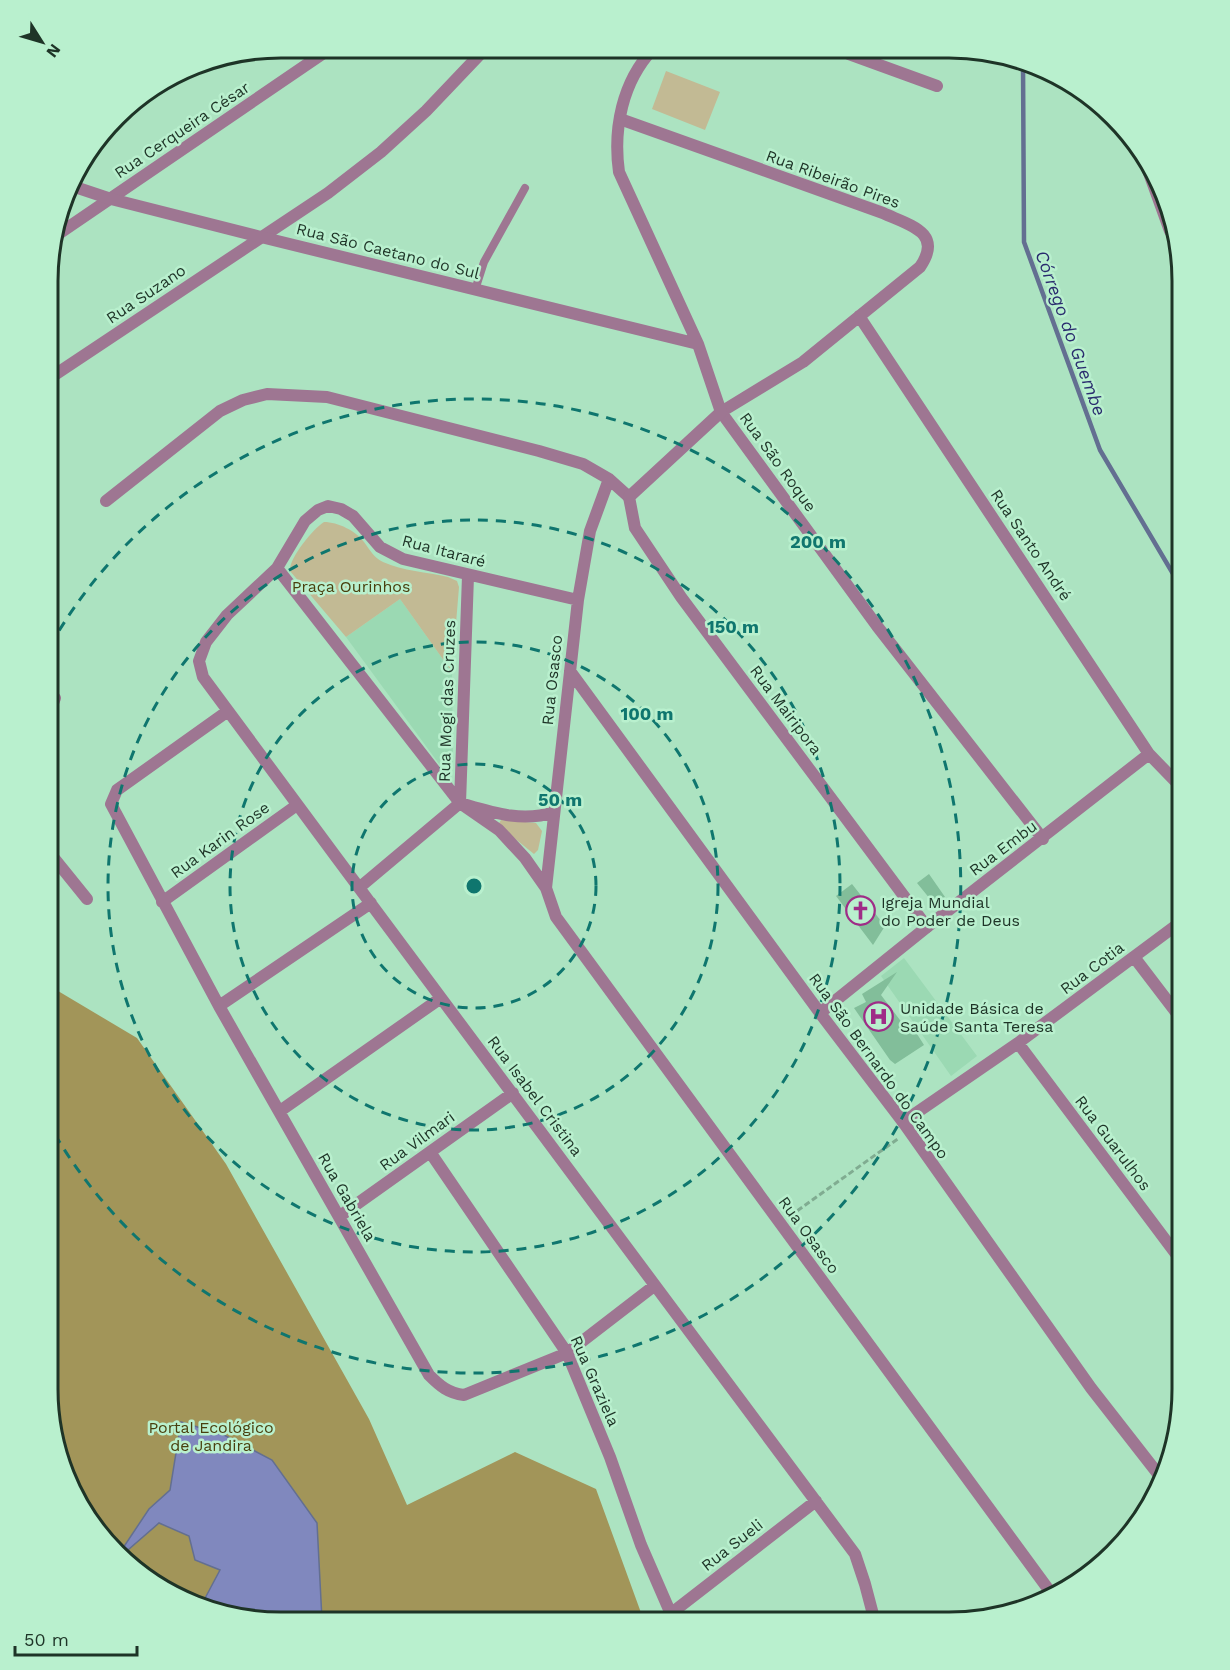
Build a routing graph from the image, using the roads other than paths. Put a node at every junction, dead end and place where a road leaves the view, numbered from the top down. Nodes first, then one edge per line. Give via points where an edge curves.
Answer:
1 (316, 58) edge
2 (476, 58) edge
3 (644, 58) edge
4 (862, 58) edge
5 (937, 86) dead end
6 (620, 119) junction
7 (79, 188) edge
8 (525, 188) dead end
9 (111, 199) junction
10 (65, 230) edge
11 (261, 237) junction
12 (475, 290) junction
13 (859, 316) junction
14 (698, 344) junction
15 (58, 373) edge
16 (721, 412) junction
17 (609, 479) junction
18 (629, 497) junction
19 (106, 501) dead end
20 (277, 568) junction
21 (468, 576) junction
22 (578, 600) junction
23 (570, 671) junction
24 (228, 711) junction
25 (1149, 754) junction
26 (1172, 778) edge
27 (460, 803) junction
28 (297, 805) junction
29 (554, 813) junction
30 (1043, 838) junction
31 (58, 863) edge
32 (360, 887) junction
33 (546, 888) junction
34 (87, 898) dead end
35 (162, 902) junction
36 (371, 903) junction
37 (927, 927) junction
38 (1172, 928) edge
39 (1134, 957) junction
40 (441, 998) junction
41 (219, 1006) junction
42 (1172, 1007) edge
43 (820, 1013) junction
44 (1018, 1043) junction
45 (513, 1093) junction
46 (280, 1111) junction
47 (906, 1127) junction
48 (430, 1152) junction
49 (340, 1216) junction
50 (1172, 1249) edge
51 (654, 1286) junction
52 (567, 1353) junction
53 (1156, 1471) edge
54 (816, 1501) junction
55 (1048, 1589) edge
56 (669, 1612) edge
57 (678, 1612) edge
58 (873, 1612) edge

1 - 9 street, Rua Cerqueira César
2 - 11 street, Rua Suzano via 381,152
3 - 6 street, Rua São Roque via 626,91
4 - 5 street
6 - 13 street, Rua Ribeirão Pires via 883,213 924,233 929,247 920,267
6 - 14 street, Rua São Roque via 616,147 619,172
7 - 9 street, Rua São Caetano do Sul
8 - 12 lane via 484,262
9 - 10 street, Rua Cerqueira César
9 - 11 street, Rua São Caetano do Sul
11 - 12 street, Rua São Caetano do Sul
11 - 15 street, Rua Suzano
12 - 14 street, Rua São Caetano do Sul
13 - 16 street, Rua Ribeirão Pires via 803,362
13 - 25 street, Rua Santo André
14 - 16 street, Rua São Roque
16 - 18 street, Rua Ribeirão Pires
16 - 30 street, Rua São Roque via 877,626
17 - 18 street
17 - 19 street via 583,464 539,451 327,397 267,394 220,411
17 - 22 street, Rua Osasco via 590,531
18 - 37 street, Rua Mairipora via 635,528 681,597
20 - 21 street, Rua Itararé via 305,521 328,506 353,516 388,553
20 - 24 street, Rua Isabel Cristina via 226,615 206,642 199,661 203,676
20 - 27 street, Rua Osasco
21 - 22 street, Rua Itararé
21 - 27 street, Rua Mogi das Cruzes
22 - 23 street, Rua Osasco
23 - 29 street, Rua Osasco
23 - 43 street, Rua São Bernardo do Campo
24 - 28 street, Rua Isabel Cristina
24 - 35 street, Rua Gabriela via 117,790 111,804
25 - 26 street, Rua Santo André
25 - 30 street, Rua Embu
27 - 29 street, Rua Mogi das Cruzes via 523,818
27 - 32 street
27 - 33 street, Rua Osasco via 500,830
28 - 32 street, Rua Isabel Cristina
28 - 35 street, Rua Karin Rose
29 - 33 street, Rua Osasco
30 - 37 street, Rua Embu
31 - 34 street
32 - 36 street, Rua Isabel Cristina
33 - 55 street, Rua Osasco via 556,917
35 - 41 street, Rua Gabriela
36 - 40 street, Rua Isabel Cristina
36 - 41 street
37 - 43 street, Rua Embu
38 - 39 street, Rua Cotia
39 - 42 street
39 - 44 street, Rua Cotia
40 - 45 street, Rua Isabel Cristina
40 - 46 street
41 - 46 street, Rua Gabriela
43 - 47 street, Rua São Bernardo do Campo
44 - 47 street, Rua Cotia
44 - 50 street, Rua Guarulhos
45 - 48 street, Rua Vilmari
45 - 51 street, Rua Isabel Cristina
46 - 49 street, Rua Gabriela
47 - 53 street, Rua São Bernardo do Campo via 1091,1388
48 - 49 street, Rua Vilmari
48 - 52 street, Rua Graziela
49 - 52 street, Rua Gabriela via 429,1375 440,1386 464,1395
51 - 52 street, Rua Gabriela
51 - 54 street, Rua Isabel Cristina
52 - 56 street, Rua Graziela
54 - 57 street, Rua Sueli
54 - 58 street, Rua Isabel Cristina via 855,1554

